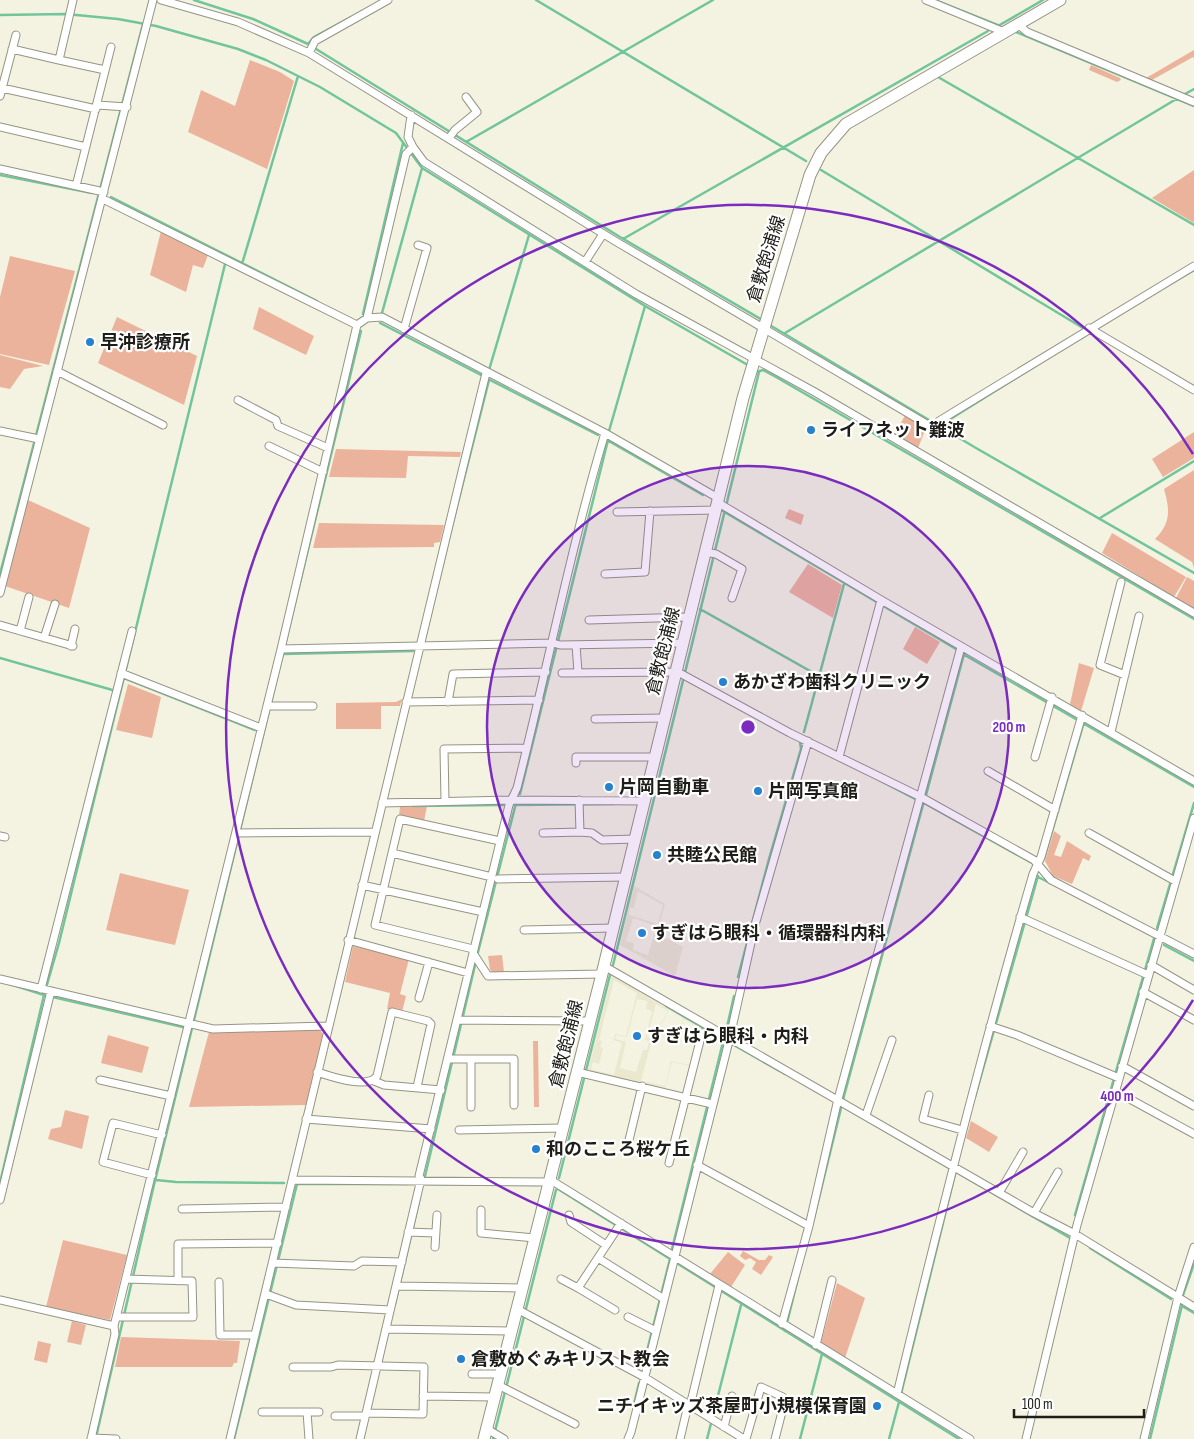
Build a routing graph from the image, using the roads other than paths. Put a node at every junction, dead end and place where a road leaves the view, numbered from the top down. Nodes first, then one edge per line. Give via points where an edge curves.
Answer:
1 (73, 0) edge
2 (153, 0) edge
3 (161, 0) edge
4 (388, 0) edge
5 (926, 0) edge
6 (1060, 0) edge
7 (1018, 24) junction
8 (1004, 32) junction
9 (16, 35) dead end
10 (111, 47) dead end
11 (312, 48) junction
12 (12, 49) junction
13 (59, 60) junction
14 (105, 70) junction
15 (2, 88) junction
16 (0, 96) edge
17 (466, 97) dead end
18 (1194, 102) edge
19 (96, 107) junction
20 (127, 107) junction
21 (411, 115) junction
22 (0, 127) edge
23 (449, 138) junction
24 (86, 147) junction
25 (410, 149) junction
26 (0, 170) edge
27 (76, 186) junction
28 (101, 193) junction
29 (602, 234) junction
30 (418, 245) dead end
31 (584, 262) junction
32 (1194, 266) edge
33 (367, 318) junction
34 (357, 324) junction
35 (765, 324) junction
36 (404, 329) junction
37 (1092, 330) junction
38 (754, 360) junction
39 (57, 371) junction
40 (486, 373) junction
41 (1194, 390) edge
42 (238, 400) dead end
43 (163, 424) dead end
44 (0, 430) edge
45 (605, 433) junction
46 (37, 439) junction
47 (269, 446) dead end
48 (328, 448) junction
49 (323, 472) junction
50 (720, 505) junction
51 (650, 511) junction
52 (618, 512) dead end
53 (711, 553) junction
54 (605, 574) dead end
55 (1121, 582) dead end
56 (1, 588) edge
57 (29, 597) dead end
58 (732, 598) dead end
59 (881, 603) junction
60 (55, 604) dead end
61 (1194, 613) edge
62 (1139, 616) dead end
63 (690, 617) junction
64 (589, 620) dead end
65 (0, 625) edge
66 (75, 628) dead end
67 (20, 631) junction
68 (132, 631) dead end
69 (44, 638) junction
70 (683, 643) junction
71 (556, 644) junction
72 (576, 645) junction
73 (419, 647) junction
74 (961, 647) junction
75 (284, 649) junction
76 (546, 672) junction
77 (578, 672) junction
78 (562, 673) dead end
79 (680, 673) junction
80 (124, 674) junction
81 (1124, 674) junction
82 (539, 700) junction
83 (1051, 700) junction
84 (408, 702) junction
85 (448, 702) junction
86 (270, 706) junction
87 (313, 706) dead end
88 (664, 718) junction
89 (1081, 719) junction
90 (595, 720) dead end
91 (262, 728) junction
92 (1111, 732) junction
93 (808, 741) junction
94 (527, 748) junction
95 (839, 757) junction
96 (1035, 757) dead end
97 (655, 758) junction
98 (576, 763) dead end
99 (988, 771) dead end
100 (1194, 781) edge
101 (920, 799) junction
102 (512, 800) junction
103 (445, 801) junction
104 (644, 801) junction
105 (384, 803) junction
106 (579, 803) junction
107 (1056, 810) junction
108 (1194, 818) edge
109 (239, 832) junction
110 (375, 832) junction
111 (580, 832) junction
112 (543, 833) dead end
113 (1089, 833) dead end
114 (635, 839) junction
115 (500, 841) junction
116 (392, 853) junction
117 (1038, 864) junction
118 (626, 877) junction
119 (495, 878) junction
120 (1173, 880) junction
121 (365, 885) junction
122 (383, 889) junction
123 (483, 912) junction
124 (1023, 918) junction
125 (614, 928) junction
126 (524, 930) dead end
127 (1159, 935) junction
128 (351, 941) junction
129 (1194, 954) edge
130 (475, 955) junction
131 (428, 962) junction
132 (1151, 965) junction
133 (603, 970) junction
134 (468, 972) junction
135 (1145, 974) junction
136 (0, 979) edge
137 (1194, 990) edge
138 (47, 992) junction
139 (1143, 992) junction
140 (419, 998) dead end
141 (460, 1020) junction
142 (1194, 1020) edge
143 (590, 1021) junction
144 (192, 1025) junction
145 (327, 1026) junction
146 (993, 1028) junction
147 (702, 1033) dead end
148 (730, 1038) junction
149 (892, 1040) dead end
150 (451, 1059) junction
151 (472, 1059) junction
152 (1122, 1066) junction
153 (320, 1073) junction
154 (583, 1073) junction
155 (1116, 1078) junction
156 (100, 1080) dead end
157 (374, 1081) junction
158 (642, 1086) junction
159 (417, 1087) junction
160 (440, 1090) junction
161 (1115, 1091) junction
162 (929, 1094) dead end
163 (171, 1096) junction
164 (686, 1096) junction
165 (839, 1101) junction
166 (709, 1103) junction
167 (514, 1105) dead end
168 (1194, 1106) edge
169 (472, 1107) dead end
170 (866, 1115) junction
171 (309, 1119) junction
172 (563, 1128) junction
173 (430, 1129) junction
174 (459, 1130) dead end
175 (962, 1130) junction
176 (1194, 1134) edge
177 (162, 1135) junction
178 (629, 1140) dead end
179 (1023, 1152) dead end
180 (669, 1163) dead end
181 (697, 1165) junction
182 (952, 1168) junction
183 (1058, 1172) dead end
184 (152, 1175) junction
185 (421, 1179) junction
186 (293, 1180) junction
187 (550, 1181) junction
188 (999, 1193) junction
189 (0, 1200) edge
190 (286, 1206) junction
191 (182, 1209) dead end
192 (481, 1210) dead end
193 (1034, 1213) junction
194 (436, 1215) dead end
195 (569, 1222) dead end
196 (619, 1225) junction
197 (809, 1226) junction
198 (411, 1233) junction
199 (435, 1234) junction
200 (1075, 1234) junction
201 (535, 1238) junction
202 (278, 1243) junction
203 (606, 1245) junction
204 (435, 1247) dead end
205 (1194, 1247) edge
206 (598, 1258) junction
207 (674, 1260) junction
208 (402, 1262) junction
209 (275, 1263) junction
210 (561, 1278) dead end
211 (130, 1280) junction
212 (832, 1280) dead end
213 (178, 1281) junction
214 (219, 1282) dead end
215 (399, 1286) junction
216 (523, 1288) junction
217 (578, 1288) junction
218 (719, 1288) junction
219 (267, 1295) junction
220 (1178, 1297) junction
221 (661, 1298) junction
222 (0, 1300) edge
223 (1194, 1307) edge
224 (390, 1310) junction
225 (615, 1310) dead end
226 (522, 1311) junction
227 (121, 1317) junction
228 (628, 1317) dead end
229 (114, 1326) junction
230 (785, 1326) junction
231 (388, 1329) junction
232 (653, 1330) junction
233 (512, 1331) junction
234 (255, 1335) junction
235 (816, 1345) junction
236 (379, 1366) junction
237 (293, 1367) dead end
238 (472, 1374) dead end
239 (644, 1377) junction
240 (501, 1386) junction
241 (424, 1396) junction
242 (732, 1396) dead end
243 (899, 1396) junction
244 (689, 1406) junction
245 (262, 1412) dead end
246 (307, 1412) junction
247 (319, 1412) dead end
248 (368, 1413) junction
249 (335, 1416) dead end
250 (575, 1424) dead end
251 (724, 1427) junction
252 (490, 1434) edge
253 (91, 1439) edge
254 (116, 1439) edge
255 (230, 1439) edge
256 (309, 1439) edge
257 (360, 1439) edge
258 (504, 1439) edge
259 (628, 1439) edge
260 (680, 1439) edge
261 (745, 1439) edge
262 (775, 1439) edge
263 (970, 1439) edge
264 (1026, 1439) edge
265 (1144, 1439) edge

1 - 13 street
2 - 20 street
3 - 11 street
4 - 11 street
5 - 8 street
6 - 7 main road, 倉敷飽浦線
7 - 8 main road, 倉敷飽浦線
7 - 18 street via 1028,32
8 - 35 main road, 倉敷飽浦線 via 862,114 833,137 820,153 810,175
9 - 12 street
10 - 14 street
11 - 21 street
12 - 13 street
12 - 15 street
13 - 14 street
14 - 19 street
15 - 16 street
15 - 19 street
17 - 23 street via 477,112
19 - 20 street
19 - 24 street
20 - 28 street
21 - 23 street
21 - 25 street
22 - 24 street
23 - 29 street
24 - 27 street
25 - 31 street via 424,162
25 - 33 street
26 - 27 street
27 - 28 street
28 - 34 street via 226,260
28 - 39 street
29 - 31 street
29 - 35 street
30 - 36 street via 427,248
31 - 38 street
32 - 37 street
33 - 34 street
33 - 36 street via 382,317
34 - 48 street
35 - 37 street via 937,424
35 - 38 main road, 倉敷飽浦線
36 - 40 street
37 - 41 street
38 - 50 main road, 倉敷飽浦線
38 - 61 street via 813,391
39 - 43 street
39 - 46 street
40 - 45 street
40 - 73 street
42 - 48 street via 276,420 278,426
44 - 46 street
45 - 50 street
45 - 71 street
46 - 56 street
47 - 49 street
48 - 49 street
49 - 75 street
50 - 51 street
50 - 53 main road, 倉敷飽浦線
50 - 59 street
51 - 52 street
51 - 54 street via 645,572
53 - 58 street via 742,569
53 - 63 main road, 倉敷飽浦線
55 - 81 street via 1100,665
57 - 67 street
59 - 74 street
59 - 95 street
60 - 69 street
62 - 81 street
63 - 64 street
63 - 70 main road, 倉敷飽浦線
65 - 67 street
66 - 69 street via 72,646
67 - 69 street
68 - 80 street
70 - 72 street
70 - 79 main road, 倉敷飽浦線
71 - 72 street
71 - 73 street
71 - 76 street
72 - 77 street
73 - 75 street
73 - 84 street
74 - 83 street
74 - 101 street
75 - 86 street
76 - 82 street
76 - 85 street via 453,674
77 - 78 street
77 - 79 street
79 - 88 main road, 倉敷飽浦線
79 - 93 street
80 - 91 street
80 - 138 street via 116,691
81 - 92 street
82 - 85 street
82 - 94 street
83 - 89 street
83 - 96 street
84 - 85 street
84 - 105 street
86 - 87 street
86 - 91 street
88 - 90 street
88 - 97 main road, 倉敷飽浦線
89 - 92 street
89 - 107 street
91 - 109 street
92 - 100 street
93 - 95 street
93 - 148 street via 755,924
94 - 102 street
94 - 103 street via 444,750
95 - 101 street
97 - 98 street via 576,757
97 - 104 main road, 倉敷飽浦線
99 - 107 street
101 - 117 street
101 - 165 street
102 - 103 street
102 - 106 street
102 - 115 street
103 - 105 street
104 - 106 street
104 - 114 main road, 倉敷飽浦線
105 - 110 street
106 - 111 street
107 - 117 street
108 - 120 street
109 - 110 street
109 - 144 street
110 - 121 street
111 - 112 street
111 - 114 street via 592,833 602,840
113 - 120 street
114 - 118 main road, 倉敷飽浦線
115 - 116 street via 400,819
115 - 119 street
116 - 119 street
116 - 122 street
117 - 124 street
117 - 127 street via 1051,880
118 - 119 street
118 - 125 main road, 倉敷飽浦線
119 - 123 street
120 - 127 street
121 - 122 street
121 - 128 street
122 - 123 street
122 - 130 street via 375,925
123 - 130 street
124 - 135 street
124 - 146 street
125 - 126 street
125 - 133 main road, 倉敷飽浦線
127 - 129 street
127 - 132 street
128 - 131 street
128 - 145 street
130 - 133 street via 488,976
130 - 134 street
131 - 134 street
131 - 140 street
132 - 135 street
132 - 137 street
133 - 143 main road, 倉敷飽浦線
133 - 148 street
134 - 141 street
135 - 139 street
136 - 138 street
138 - 144 street
138 - 189 street
139 - 142 street
139 - 152 street
141 - 143 street
141 - 150 street
143 - 154 main road, 倉敷飽浦線
144 - 145 street via 219,1029
144 - 163 street
145 - 153 street
146 - 155 street via 1017,1035
146 - 175 street
147 - 164 street
148 - 165 street
148 - 166 street
149 - 170 street
150 - 151 street
150 - 160 street
151 - 167 street via 514,1059
151 - 169 street
152 - 155 street
152 - 168 street
153 - 157 street via 366,1083
153 - 171 street
154 - 158 street
154 - 172 main road, 倉敷飽浦線
155 - 161 street
156 - 163 street
157 - 159 street via 384,1086
157 - 159 street via 392,1012 431,1024
158 - 164 street
158 - 178 street
159 - 160 street
160 - 173 street
161 - 176 street
161 - 200 street
162 - 175 street via 923,1119
163 - 177 street
164 - 166 street
164 - 180 street
165 - 170 street
165 - 197 street
166 - 181 street
170 - 182 street
171 - 173 street
171 - 186 street
172 - 174 street
172 - 187 main road, 倉敷飽浦線
173 - 185 street
175 - 182 street
177 - 184 street
177 - 184 street via 113,1122 103,1162
179 - 188 street
181 - 197 street
181 - 207 street
182 - 188 street
182 - 243 street
183 - 193 street
184 - 211 street
185 - 186 street
185 - 187 street
185 - 198 street
186 - 190 street
187 - 196 street
187 - 201 main road, 倉敷飽浦線
188 - 193 street
190 - 191 street
190 - 202 street
192 - 201 street via 481,1233
193 - 200 street
194 - 199 street
195 - 203 street
196 - 203 street
196 - 207 street
197 - 230 street
198 - 199 street
198 - 208 street
199 - 204 street
200 - 220 street
200 - 264 street
201 - 216 main road, 倉敷飽浦線
202 - 209 street
202 - 213 street via 178,1244
203 - 206 street
205 - 220 street
206 - 217 street
206 - 221 street
207 - 218 street
207 - 221 street
208 - 209 street via 362,1261 354,1266
208 - 215 street
209 - 219 street
210 - 217 street
211 - 213 street
211 - 227 street
212 - 235 street
213 - 227 street via 192,1281 193,1317
214 - 234 street via 220,1335
215 - 216 street
215 - 224 street
216 - 226 main road, 倉敷飽浦線
217 - 225 street
218 - 230 street
218 - 244 street
219 - 224 street via 296,1306
219 - 234 street
220 - 223 street
220 - 265 street
221 - 232 street
222 - 229 street
224 - 231 street
226 - 233 main road, 倉敷飽浦線
226 - 239 street
227 - 229 street
228 - 232 street
229 - 253 street via 115,1334
230 - 235 street
231 - 233 street
231 - 236 street
232 - 239 street
233 - 240 main road, 倉敷飽浦線
234 - 255 street
235 - 243 street
236 - 237 street
236 - 241 street via 424,1367
236 - 248 street
238 - 240 street
239 - 244 street
239 - 259 street
240 - 241 street
240 - 250 street
240 - 252 main road, 倉敷飽浦線
241 - 248 street via 423,1414
242 - 251 street
243 - 263 street
244 - 251 street
244 - 260 street
245 - 246 street
246 - 247 street
246 - 256 street
248 - 249 street
248 - 257 street
251 - 261 street
252 - 258 street
253 - 254 street
261 - 262 street via 761,1387 783,1398

